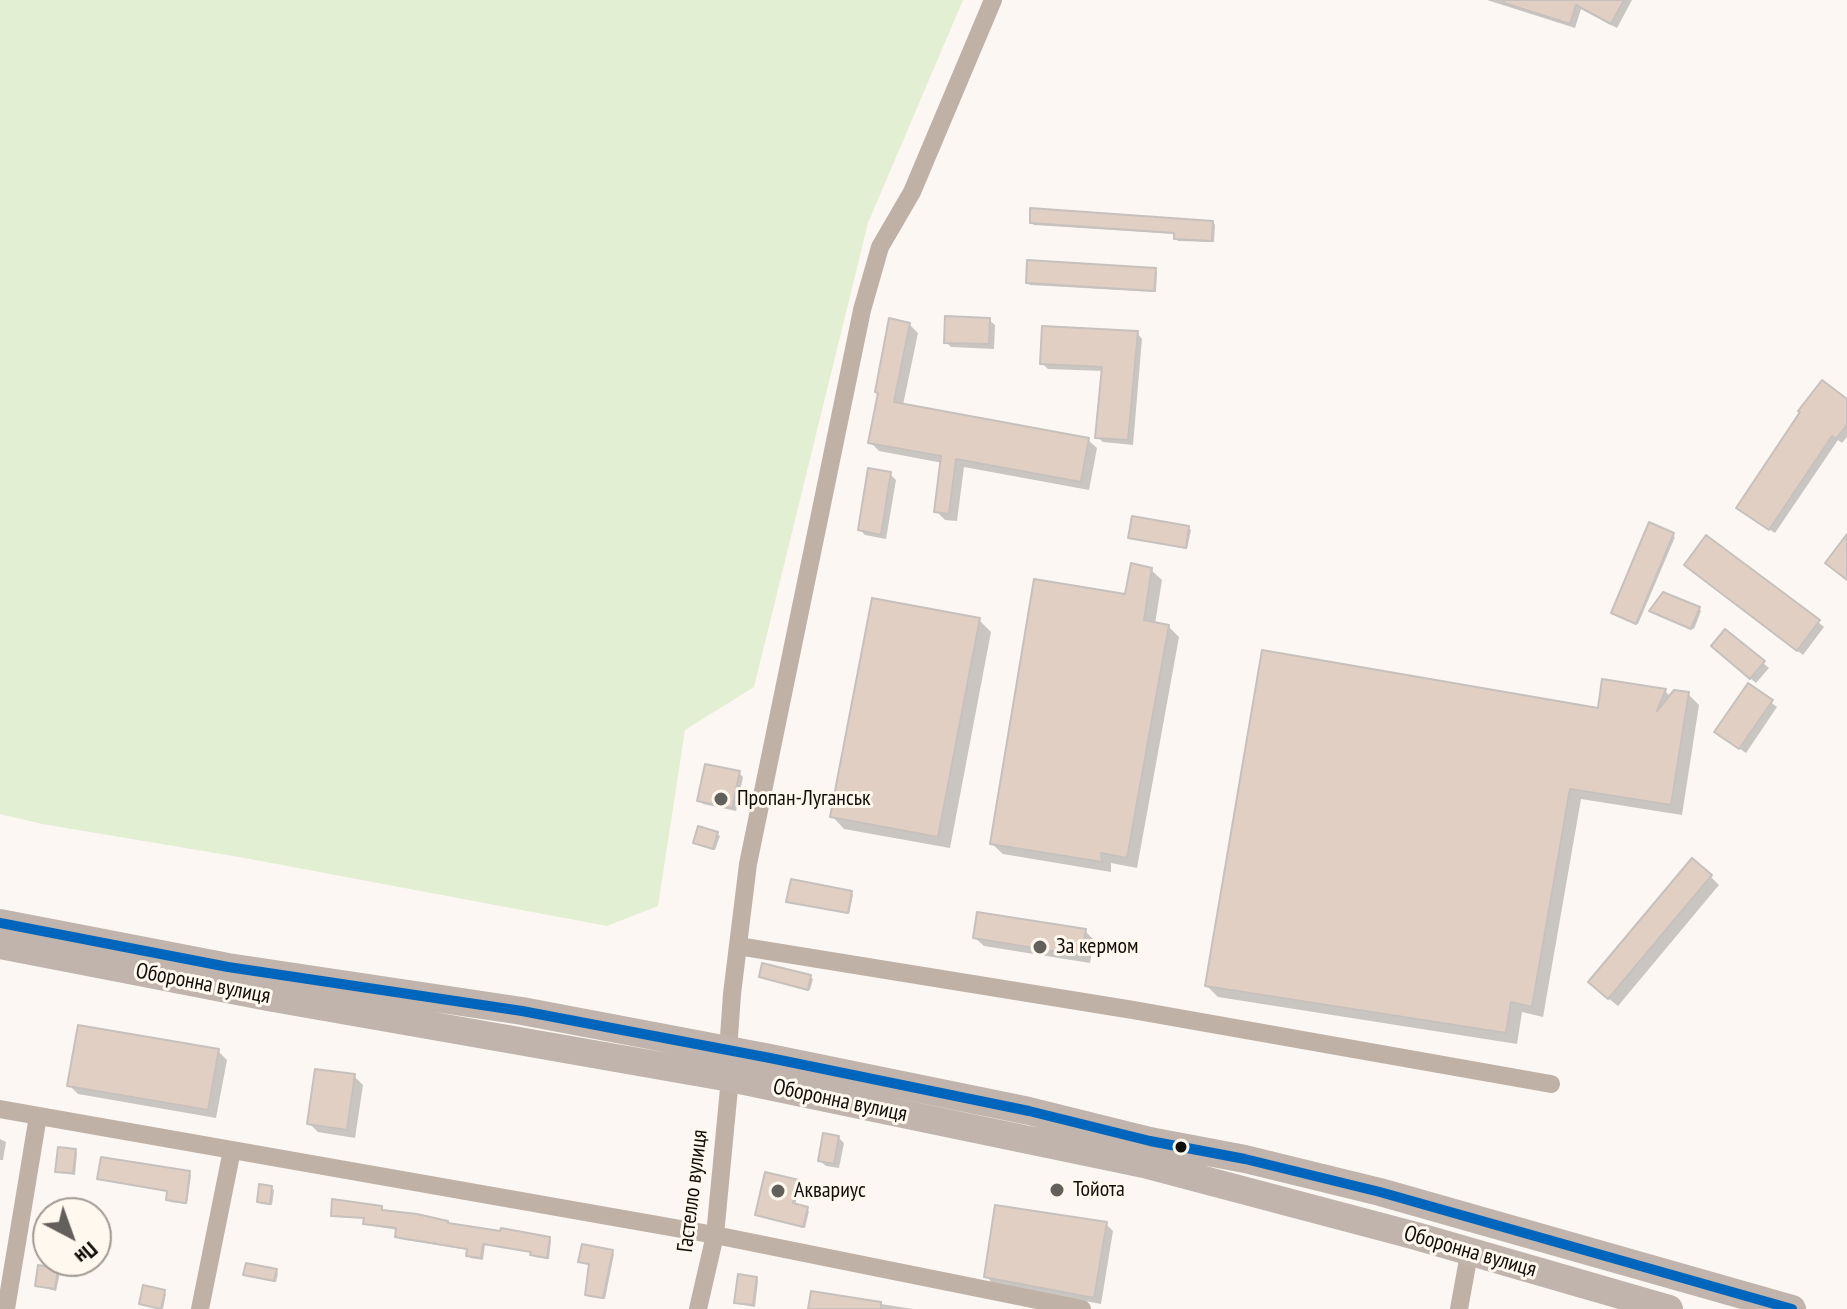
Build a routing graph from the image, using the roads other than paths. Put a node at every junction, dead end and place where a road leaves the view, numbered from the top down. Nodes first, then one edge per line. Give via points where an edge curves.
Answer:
1 (993, 0) edge
2 (0, 923) edge
3 (0, 945) edge
4 (738, 946) junction
5 (729, 1065) junction
6 (1551, 1084) dead end
7 (0, 1109) edge
8 (38, 1116) junction
9 (232, 1150) junction
10 (715, 1235) junction
11 (1469, 1254) junction
12 (6, 1309) edge
13 (200, 1309) edge
14 (698, 1309) edge
15 (1082, 1309) edge
16 (1459, 1309) edge
17 (1669, 1309) edge
18 (1792, 1309) edge

1 - 4 street, Гастелло вулиця via 912,192 880,247 862,310 748,864
2 - 5 main road, Оборонна вулиця via 228,967 522,1011
3 - 5 main road, Оборонна вулиця via 268,997
4 - 5 street, Гастелло вулиця
4 - 6 street
5 - 10 street, Гастелло вулиця
5 - 11 main road, Оборонна вулиця via 1144,1164
5 - 18 main road, Оборонна вулиця via 1029,1111 1245,1159
7 - 8 street
8 - 9 street
8 - 12 street
9 - 10 street
9 - 13 street
10 - 14 street, Гастелло вулиця
10 - 15 street
11 - 16 street
11 - 17 main road, Оборонна вулиця

